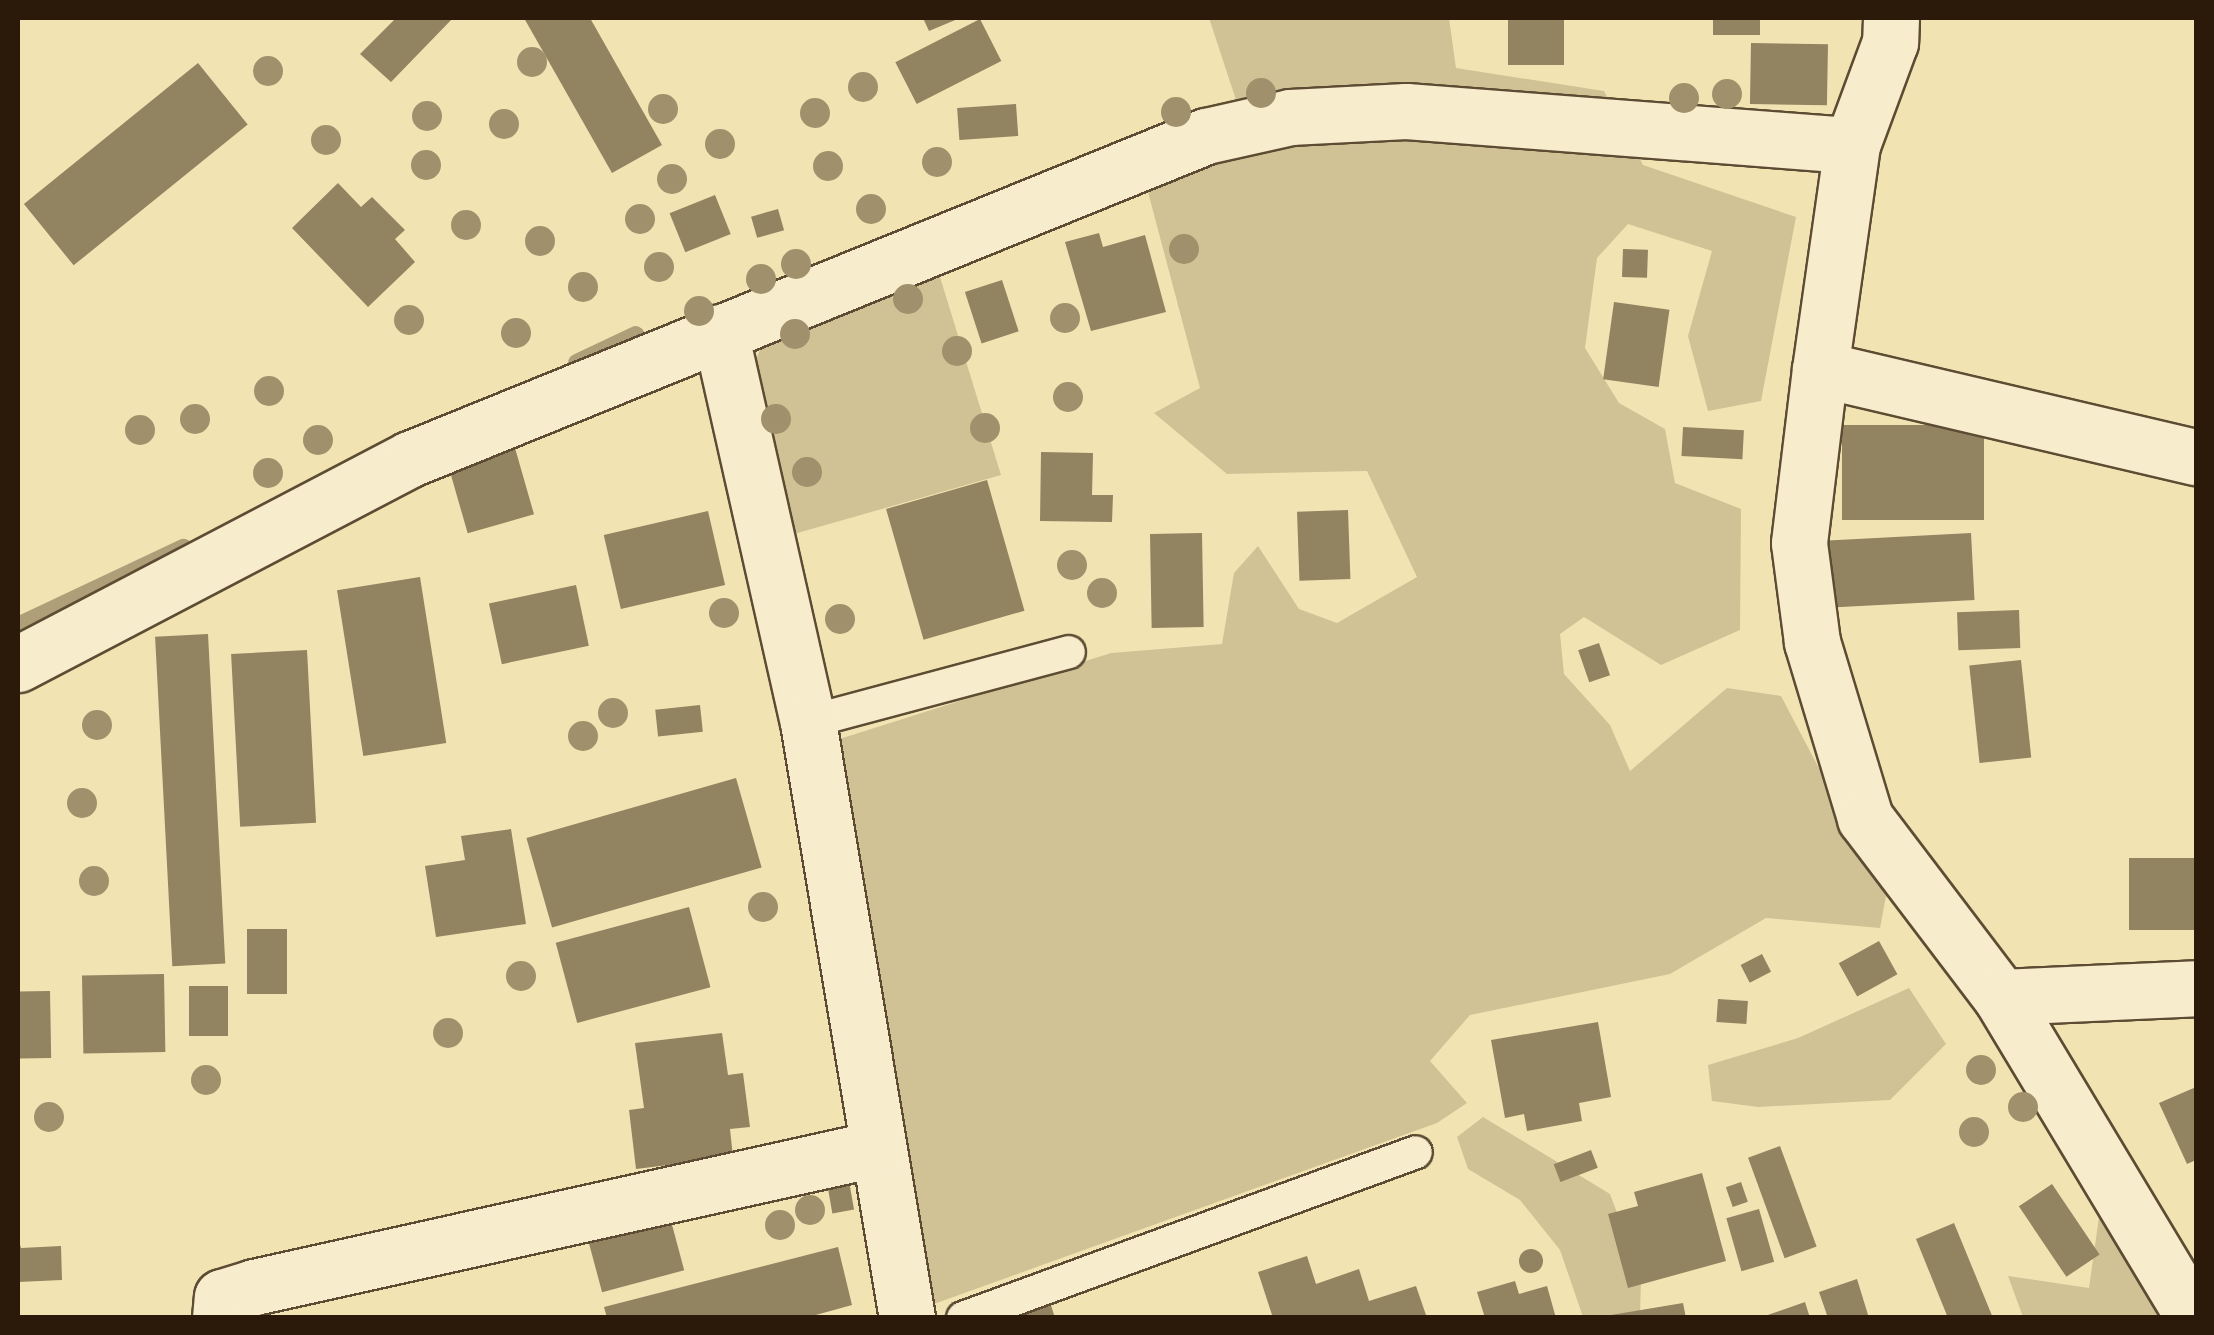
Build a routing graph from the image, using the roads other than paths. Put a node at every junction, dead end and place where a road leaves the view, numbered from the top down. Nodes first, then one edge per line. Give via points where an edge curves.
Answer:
1 (1891, 18) edge
2 (1852, 145) junction
3 (720, 332) junction
4 (1820, 368) junction
5 (2196, 457) edge
6 (1069, 652) dead end
7 (18, 664) edge
8 (808, 722) junction
9 (2196, 988) edge
10 (2000, 997) junction
11 (879, 1148) junction
12 (1416, 1152) dead end
13 (220, 1318) edge
14 (907, 1318) edge
15 (963, 1318) edge
16 (2194, 1318) edge

1 - 2 street via 1890,42
2 - 3 street via 1406,110 1290,118 1206,136
2 - 4 street
3 - 7 street via 410,459
3 - 8 street
4 - 5 street
4 - 10 street via 1799,543 1812,642 1865,818
6 - 8 lane
8 - 11 street
9 - 10 street
10 - 16 street
11 - 13 street via 254,1287 222,1298
11 - 14 street
12 - 15 lane

